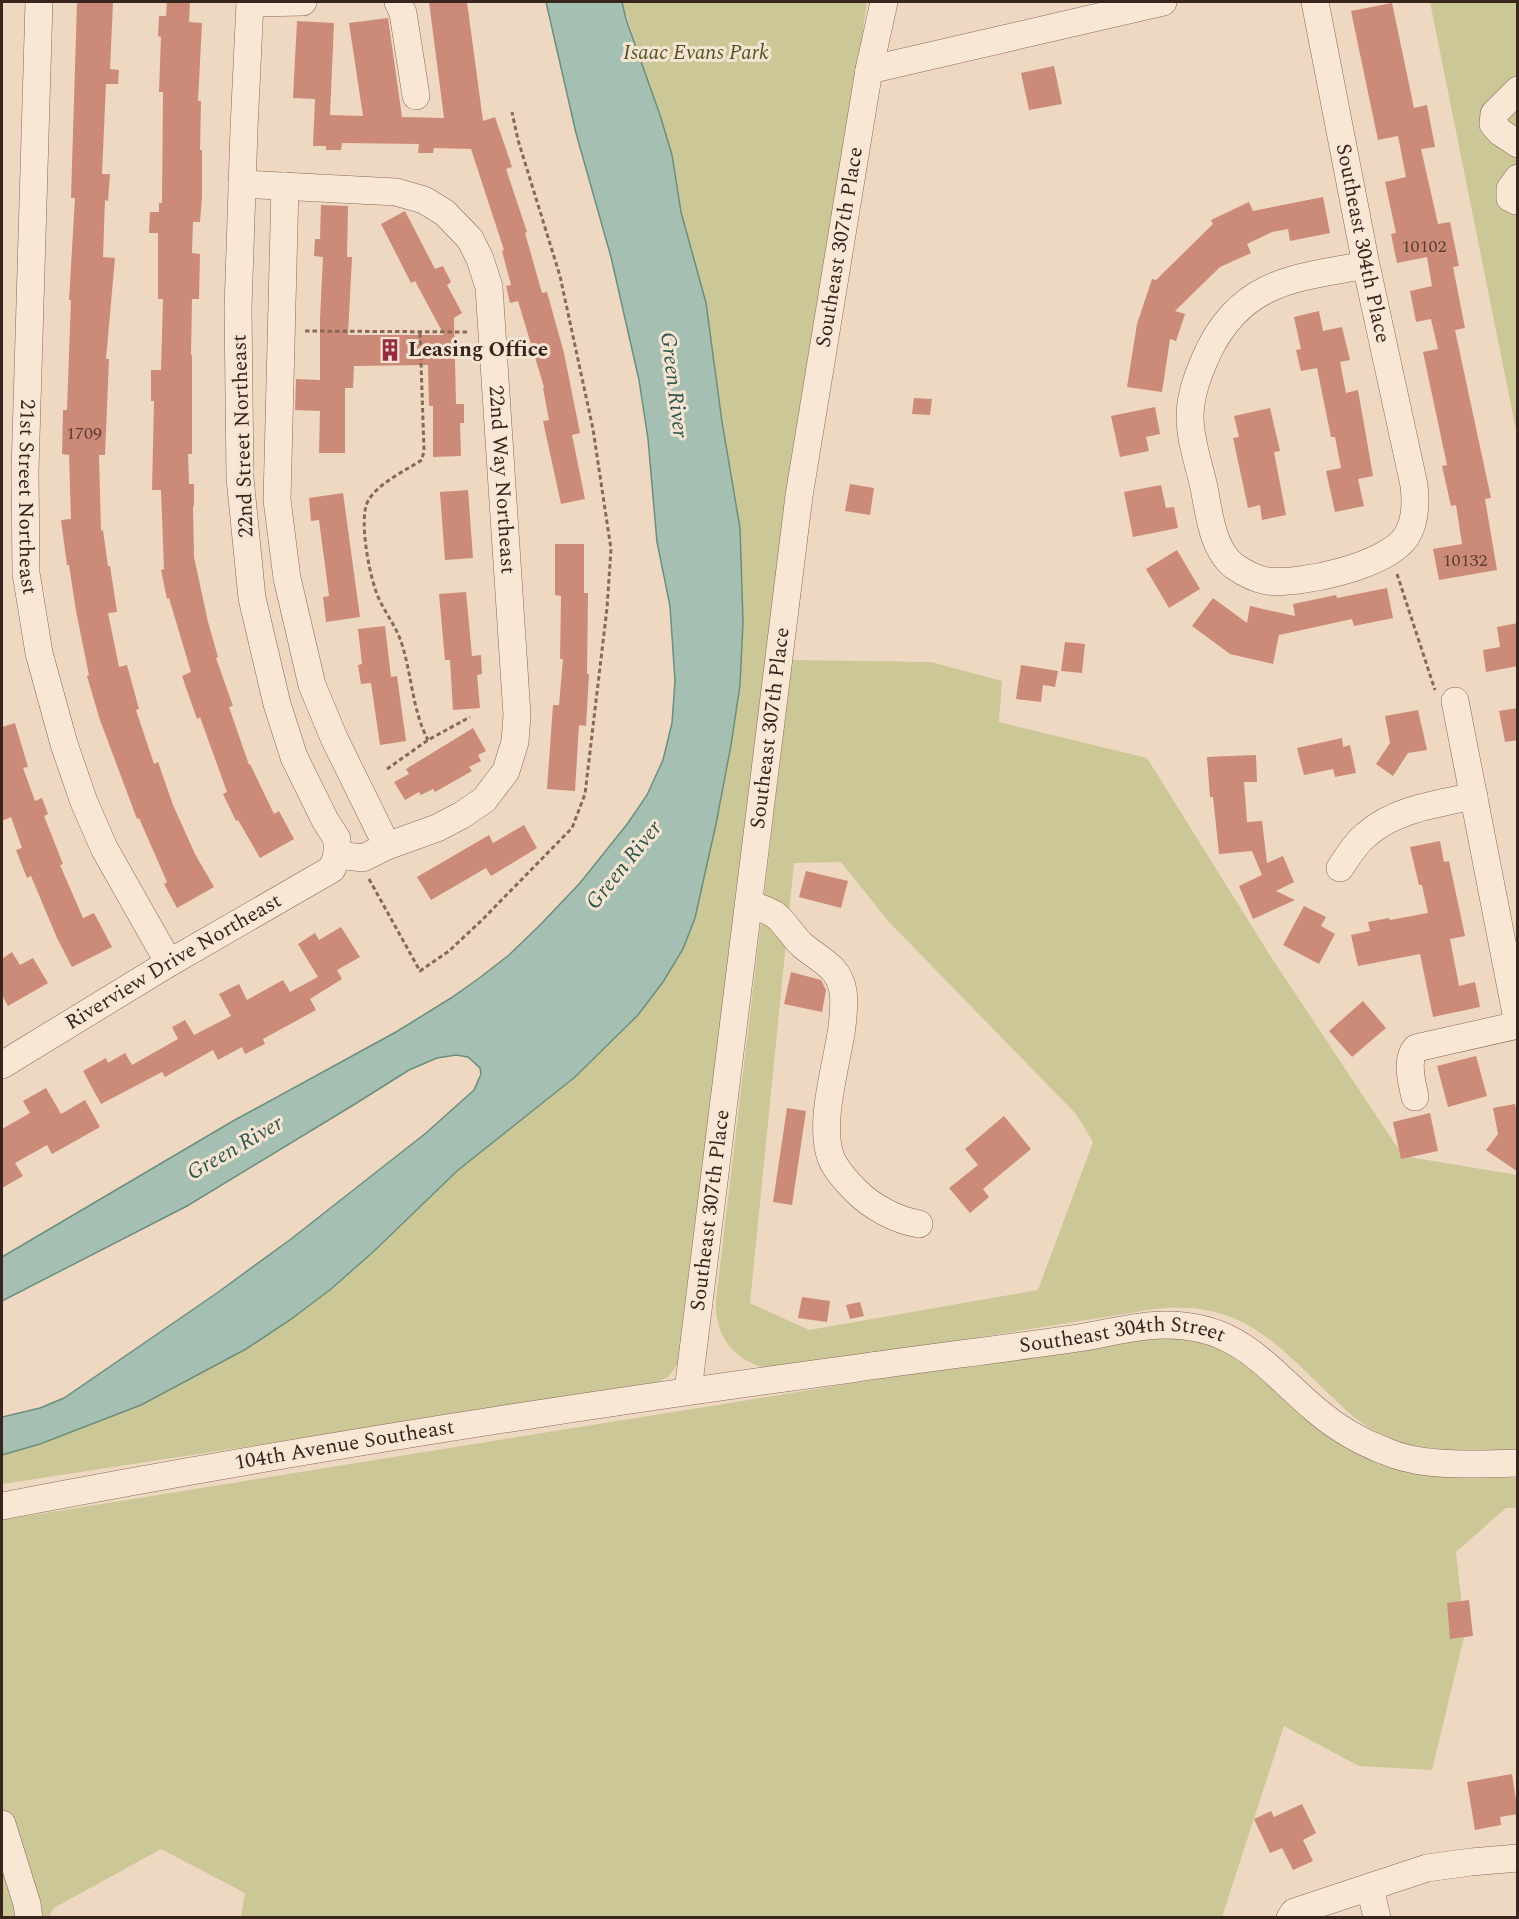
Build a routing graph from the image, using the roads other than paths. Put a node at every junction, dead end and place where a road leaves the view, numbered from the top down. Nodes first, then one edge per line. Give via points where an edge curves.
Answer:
1 (39, 2) edge
2 (250, 2) edge
3 (303, 2) edge
4 (398, 2) edge
5 (884, 2) edge
6 (1164, 2) edge
7 (1315, 2) edge
8 (869, 69) junction
9 (1518, 90) edge
10 (416, 96) dead end
11 (1518, 144) edge
12 (1518, 178) edge
13 (242, 184) junction
14 (285, 186) junction
15 (1518, 200) edge
16 (1366, 265) junction
17 (1455, 701) road end
18 (1474, 796) junction
19 (387, 846) junction
20 (350, 856) junction
21 (1340, 868) dead end
22 (749, 903) junction
23 (169, 963) junction
24 (1518, 1024) edge
25 (2, 1065) edge
26 (1415, 1097) dead end
27 (919, 1224) dead end
28 (688, 1391) junction
29 (1518, 1463) edge
30 (2, 1506) edge
31 (2, 1824) edge
32 (1518, 1858) edge
33 (1370, 1887) junction
34 (1292, 1915) edge
35 (30, 1917) edge
36 (1377, 1917) edge

1 - 23 street, 21st Street Northeast via 24,471 26,573 39,653 63,744 104,848
2 - 3 street
2 - 13 street, 22nd Street Northeast
4 - 10 street
5 - 8 street, Southeast 307th Place
6 - 8 street
7 - 16 street, Southeast 304th Place
8 - 22 street, Southeast 307th Place via 799,496
9 - 11 street via 1494,114 1493,124
12 - 15 street via 1510,189 1510,198
13 - 14 street, 22nd Way Northeast
13 - 20 street, 22nd Street Northeast via 238,309 240,478 252,598 294,757 325,820
14 - 19 street via 276,500 287,578 312,685
14 - 19 street, 22nd Way Northeast via 396,192 424,200 445,213 470,239 489,287 517,715 515,742 506,771 484,800 437,828
16 - 16 street, Southeast 304th Place via 1414,484 1415,509 1410,530 1390,552 1345,570 1296,580 1254,578 1226,558 1217,544 1191,428 1196,383 1219,332 1240,306 1262,291 1310,275
17 - 18 street
18 - 21 street via 1393,817 1365,835
18 - 24 street
19 - 20 street, 22nd Way Northeast
20 - 23 street, Riverview Drive Northeast
22 - 27 street via 775,915 801,944 829,965 843,990 838,1056 828,1102 827,1140 831,1158 860,1195 896,1217
22 - 28 street, Southeast 307th Place
23 - 25 street, Riverview Drive Northeast
24 - 26 street via 1416,1048 1410,1059
28 - 29 street, Southeast 304th Street via 1162,1325 1200,1327 1227,1336 1250,1350 1320,1414 1388,1453 1419,1460
28 - 30 street, 104th Avenue Southeast via 170,1474
31 - 35 street
32 - 33 street via 1427,1868
33 - 34 street
33 - 36 street

